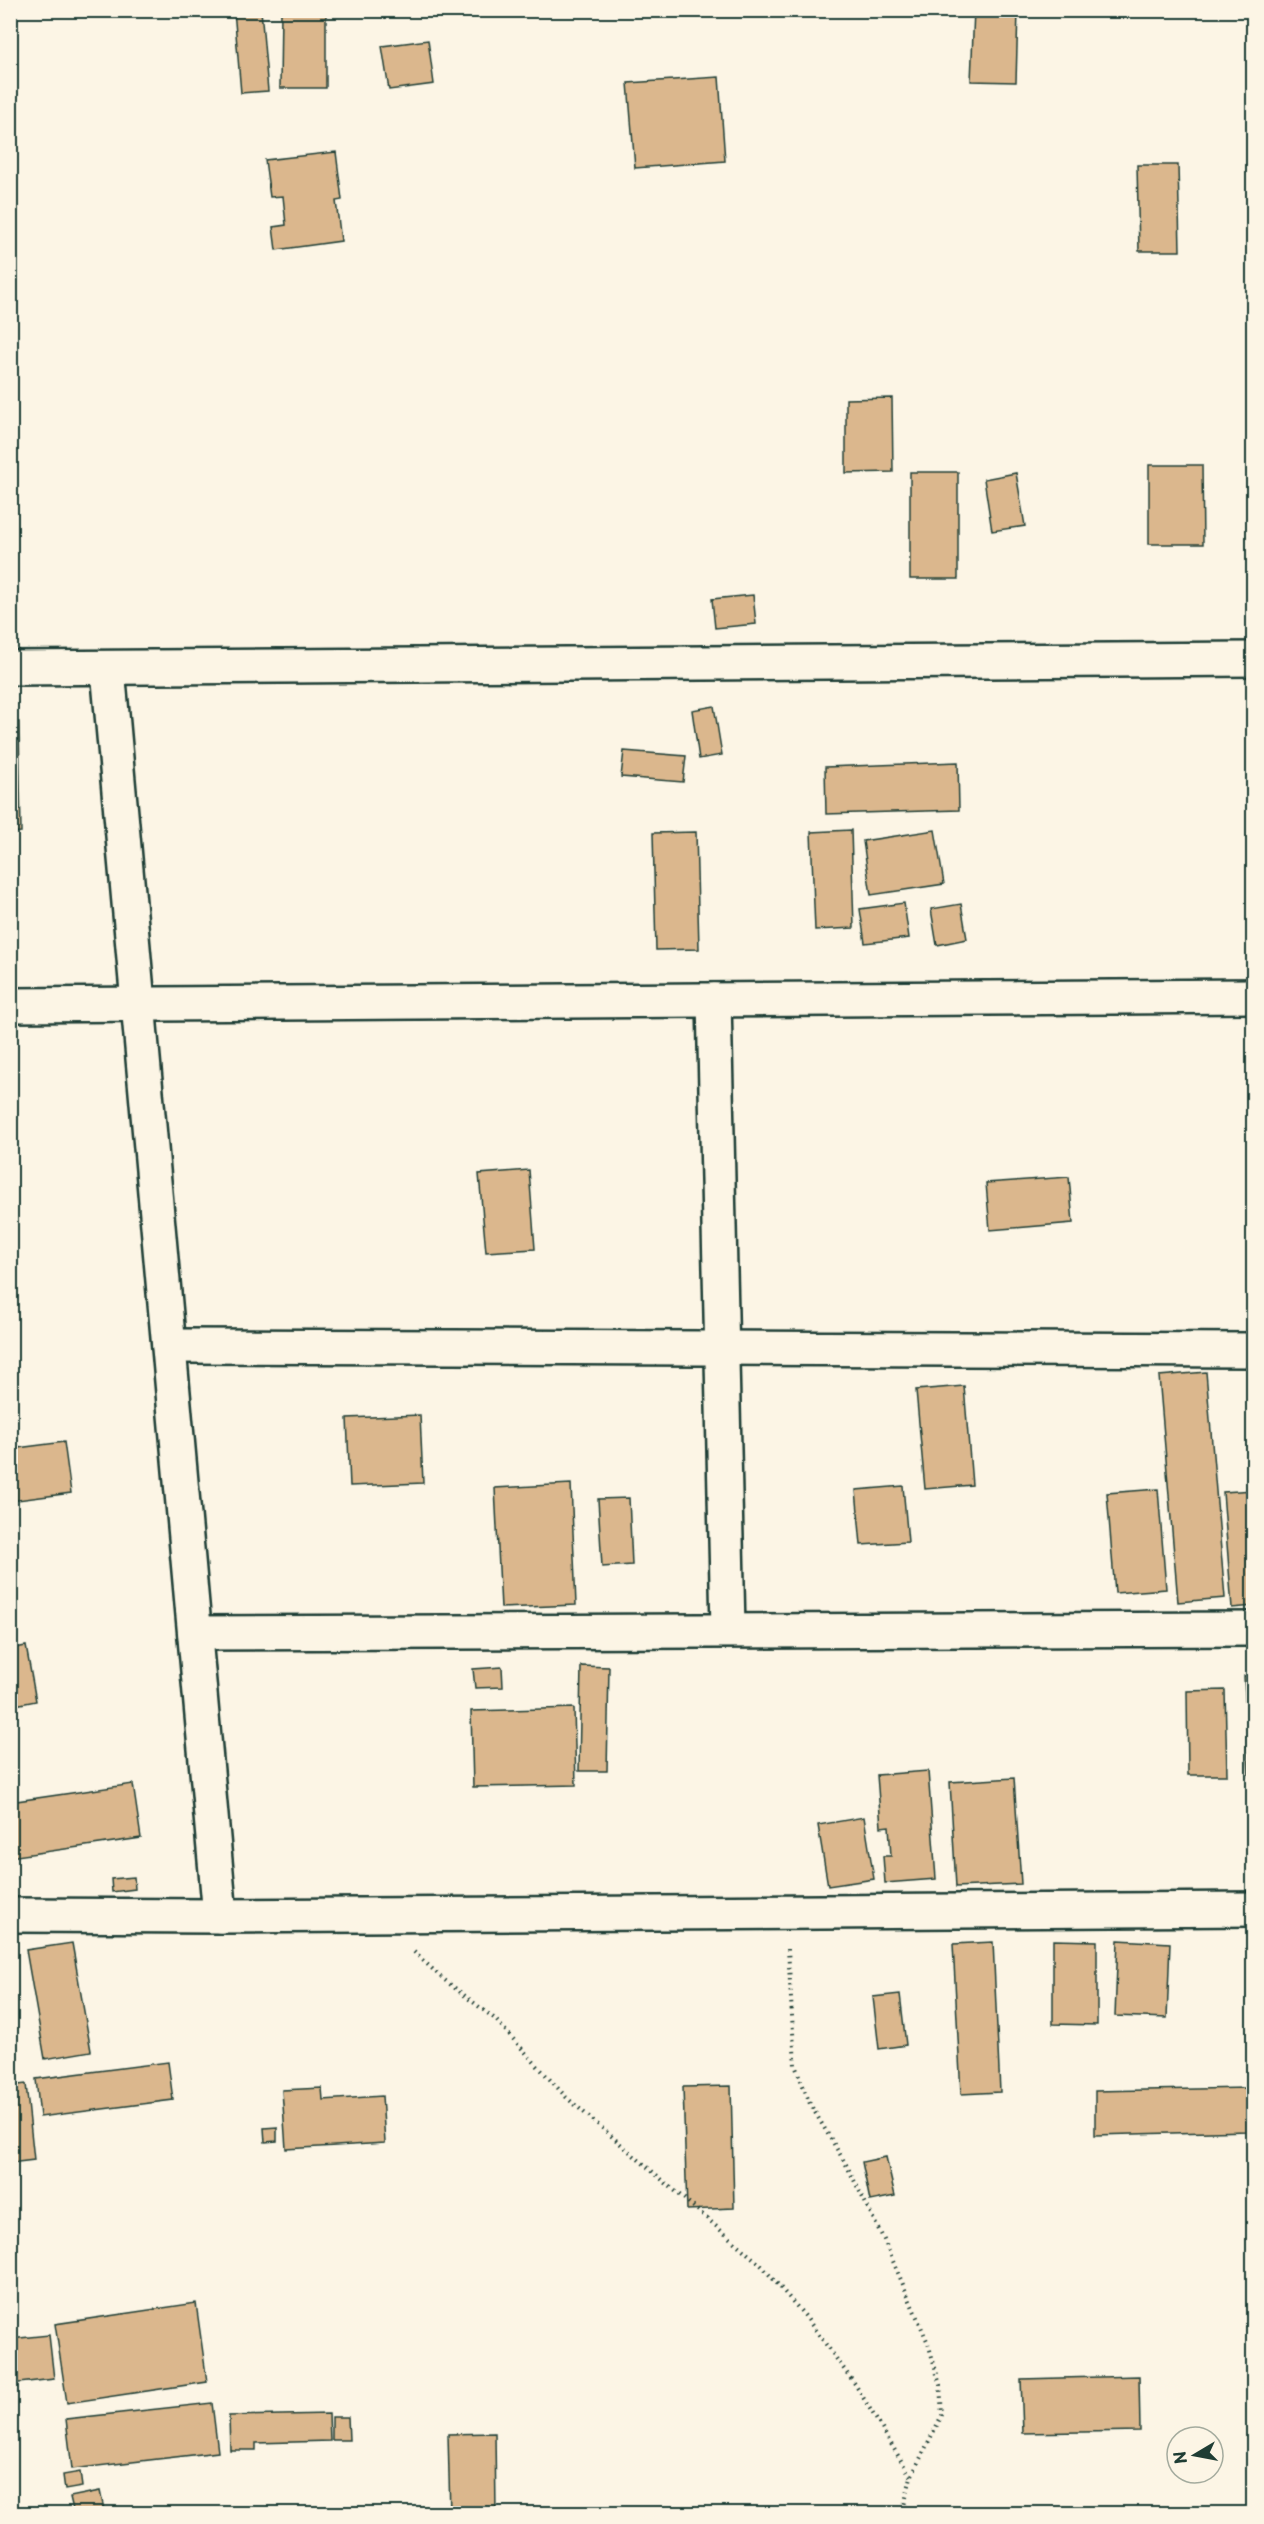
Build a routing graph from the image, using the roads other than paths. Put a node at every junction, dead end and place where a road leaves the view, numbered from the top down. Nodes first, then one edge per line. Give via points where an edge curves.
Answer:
1 (1254, 659) edge
2 (10, 668) edge
3 (108, 669) junction
4 (1254, 996) edge
5 (714, 1000) junction
6 (10, 1005) edge
7 (138, 1005) junction
8 (169, 1346) junction
9 (722, 1349) junction
10 (1254, 1350) edge
11 (728, 1629) junction
12 (1254, 1629) edge
13 (195, 1633) junction
14 (1254, 1909) edge
15 (10, 1915) edge
16 (220, 1916) junction

1 - 3 street
2 - 3 street
3 - 7 street
4 - 5 street
5 - 7 street
5 - 9 street
6 - 7 street
7 - 8 street
8 - 9 street
8 - 13 street
9 - 10 street
9 - 11 street
11 - 12 street
11 - 13 street
13 - 16 street
14 - 16 street
15 - 16 street

